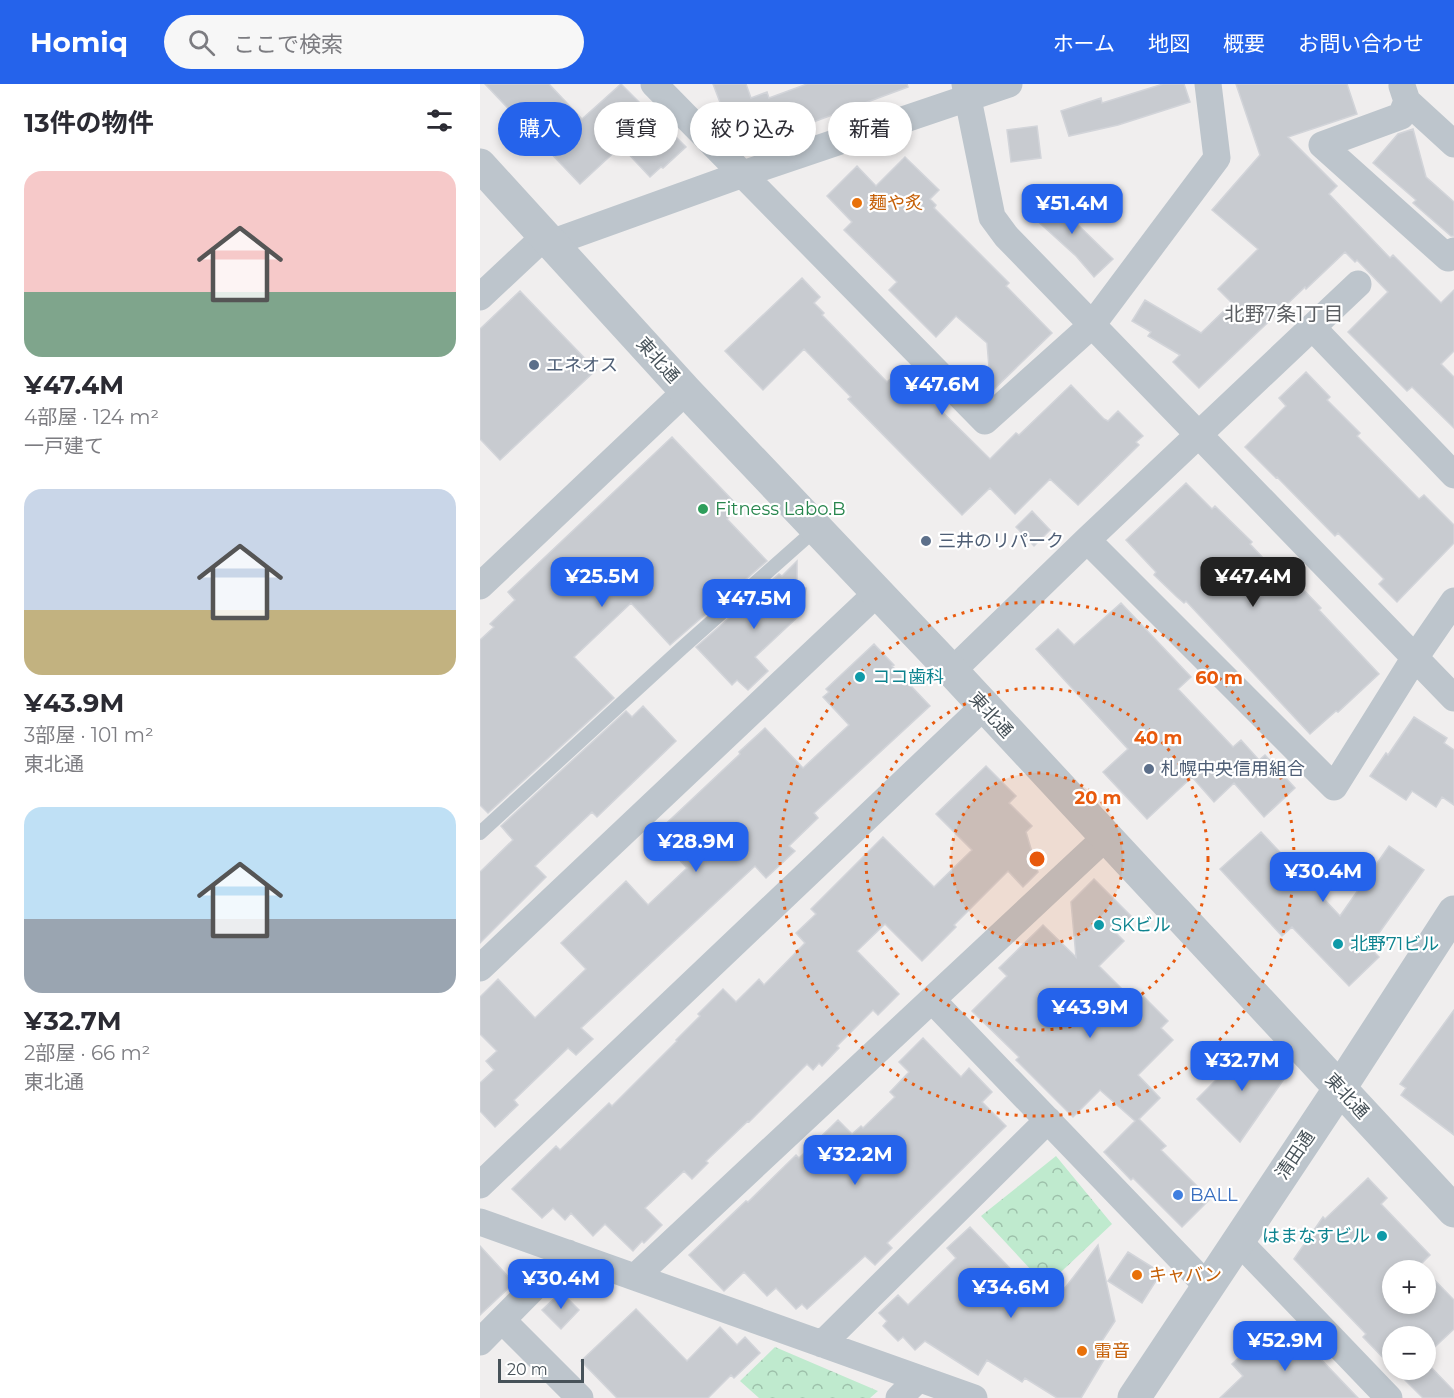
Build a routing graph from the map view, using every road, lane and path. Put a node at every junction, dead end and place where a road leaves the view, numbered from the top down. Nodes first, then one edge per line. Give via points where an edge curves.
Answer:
1 (654, 84) edge
2 (1009, 84) edge
3 (1208, 84) edge
4 (966, 91) edge
5 (1404, 93) edge
6 (1454, 144) edge
7 (480, 165) edge
8 (743, 174) junction
9 (548, 239) junction
10 (1454, 251) edge
11 (1358, 284) dead end
12 (480, 297) edge
13 (1092, 325) junction
14 (1313, 328) junction
15 (686, 392) junction
16 (1198, 435) junction
17 (1454, 475) edge
18 (816, 529) junction
19 (1087, 540) junction
20 (480, 586) edge
21 (877, 593) junction
22 (1454, 601) edge
23 (1414, 659) junction
24 (952, 671) junction
25 (1454, 698) edge
26 (983, 707) junction
27 (480, 833) edge
28 (1106, 837) junction
29 (1454, 912) edge
30 (480, 968) edge
31 (933, 1001) junction
32 (1340, 1088) junction
33 (1048, 1120) junction
34 (480, 1185) edge
35 (1454, 1211) edge
36 (480, 1222) edge
37 (1239, 1238) junction
38 (568, 1253) junction
39 (635, 1277) junction
40 (1207, 1287) junction
41 (502, 1320) junction
42 (480, 1342) edge
43 (822, 1344) junction
44 (918, 1379) junction
45 (580, 1398) edge
46 (899, 1398) edge
47 (974, 1398) edge
48 (1134, 1398) edge
49 (1389, 1398) edge

1 - 8 street
2 - 4 street
3 - 13 street via 1217,158
4 - 8 street
4 - 13 street via 992,217
5 - 6 street
5 - 10 street via 1401,116 1322,146 1448,258
7 - 9 street, 東北通
8 - 9 street
8 - 13 street via 985,421
9 - 12 street
9 - 15 street, 東北通
11 - 14 street
13 - 16 street
14 - 16 street
14 - 17 street
15 - 18 street, 東北通
15 - 20 street
16 - 19 street
16 - 23 street
18 - 21 street, 東北通
18 - 27 lane
19 - 23 street via 1334,787
19 - 24 street
21 - 24 street, 東北通
21 - 30 street
22 - 23 street
23 - 25 street
24 - 26 street, 東北通
26 - 28 street, 東北通
26 - 34 street
28 - 31 street
28 - 32 street, 東北通
29 - 32 street, 清田通
31 - 33 street
31 - 39 street
32 - 35 street, 東北通
32 - 37 street, 清田通
33 - 40 street
33 - 43 street
36 - 38 street
37 - 40 street, 清田通
37 - 49 street
38 - 39 street
38 - 41 street
39 - 43 street
40 - 48 street, 清田通
41 - 42 street
41 - 45 street
43 - 44 street
44 - 46 street
44 - 47 street

